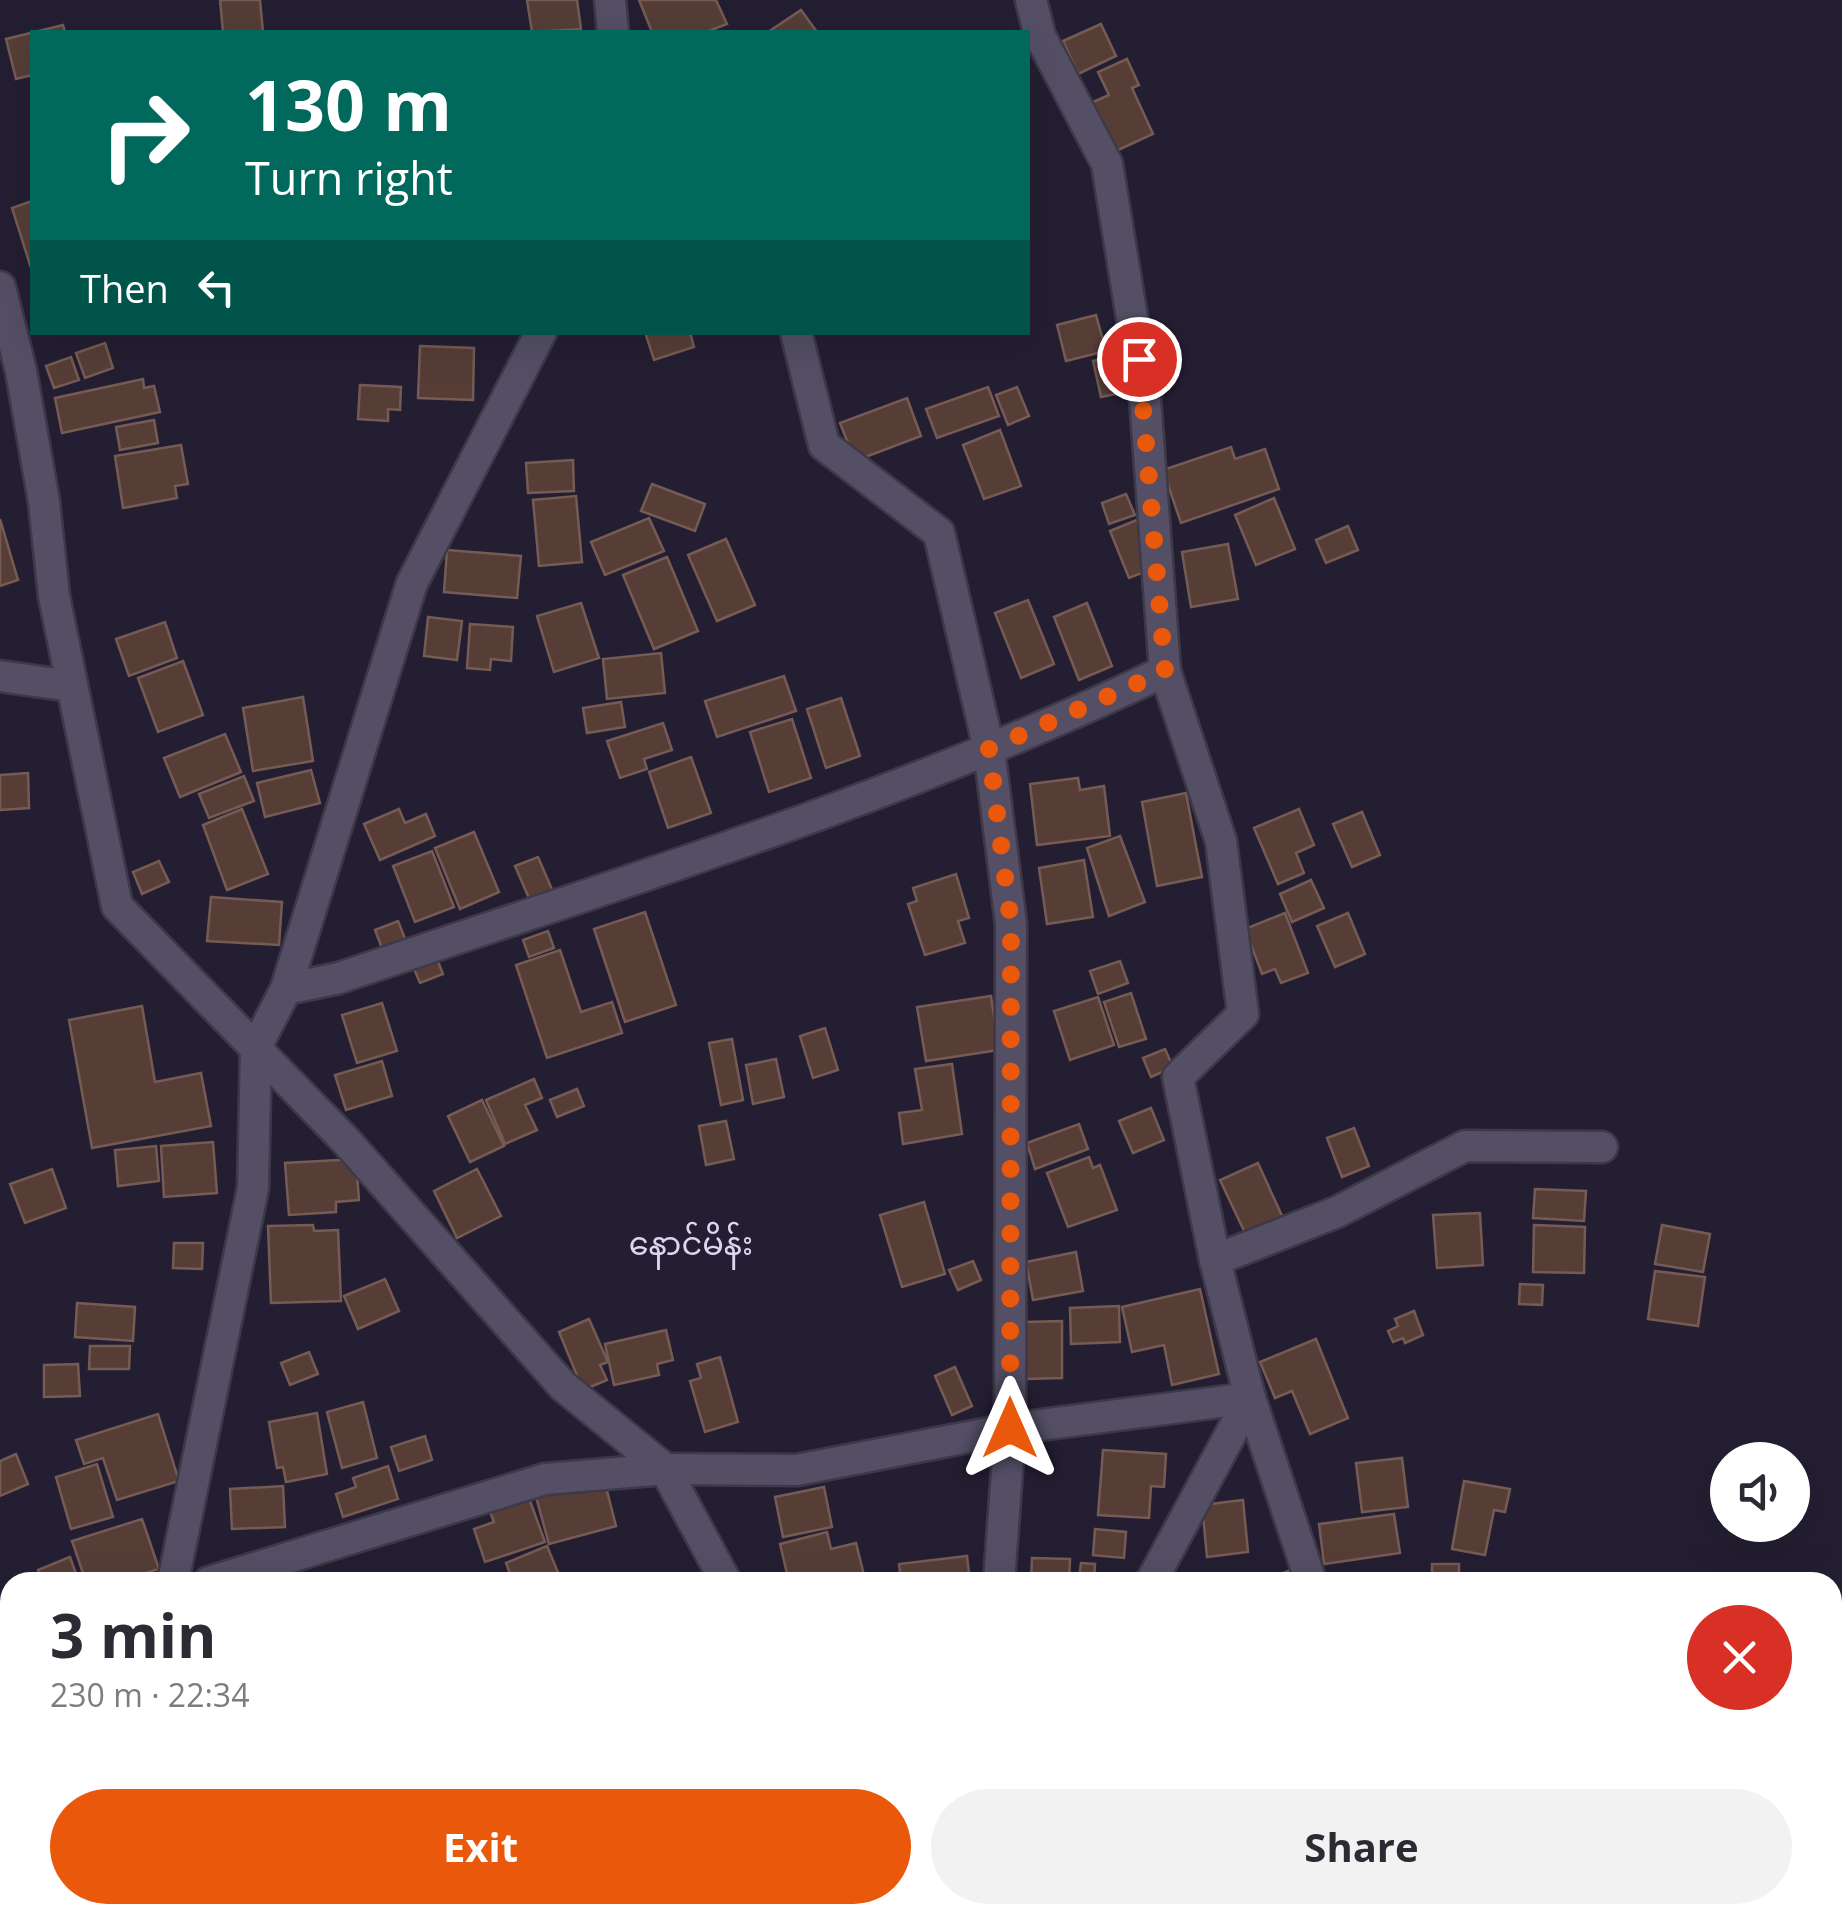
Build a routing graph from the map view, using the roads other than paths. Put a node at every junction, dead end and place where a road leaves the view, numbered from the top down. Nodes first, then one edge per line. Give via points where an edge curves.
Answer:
1 (610, 0) edge
2 (1031, 0) edge
3 (613, 30) edge
4 (0, 287) edge
5 (539, 335) edge
6 (797, 335) edge
7 (1165, 671) junction
8 (0, 676) edge
9 (70, 686) junction
10 (989, 749) junction
11 (286, 989) junction
12 (256, 1047) junction
13 (1602, 1147) dead end
14 (1215, 1260) junction
15 (1250, 1398) junction
16 (1010, 1428) junction
17 (665, 1469) junction
18 (176, 1572) edge
19 (243, 1572) edge
20 (721, 1572) edge
21 (1000, 1572) edge
22 (1156, 1572) edge
23 (1307, 1572) edge

1 - 3 street
2 - 7 street via 1040,36 1106,164 1145,398
4 - 9 street via 24,390
5 - 11 street via 412,582
6 - 10 street via 824,446 938,534
7 - 10 street
7 - 14 street via 1221,840 1243,1014 1178,1077
8 - 9 street
9 - 12 street via 117,906
10 - 11 street via 645,874 339,978
10 - 16 street via 1011,924
11 - 12 street
12 - 17 street via 563,1386
12 - 18 street via 252,1188
13 - 14 street via 1465,1146 1337,1212
14 - 15 street
15 - 16 street
15 - 22 street
15 - 23 street
16 - 17 street via 797,1470
16 - 21 street
17 - 19 street via 545,1479
17 - 20 street

